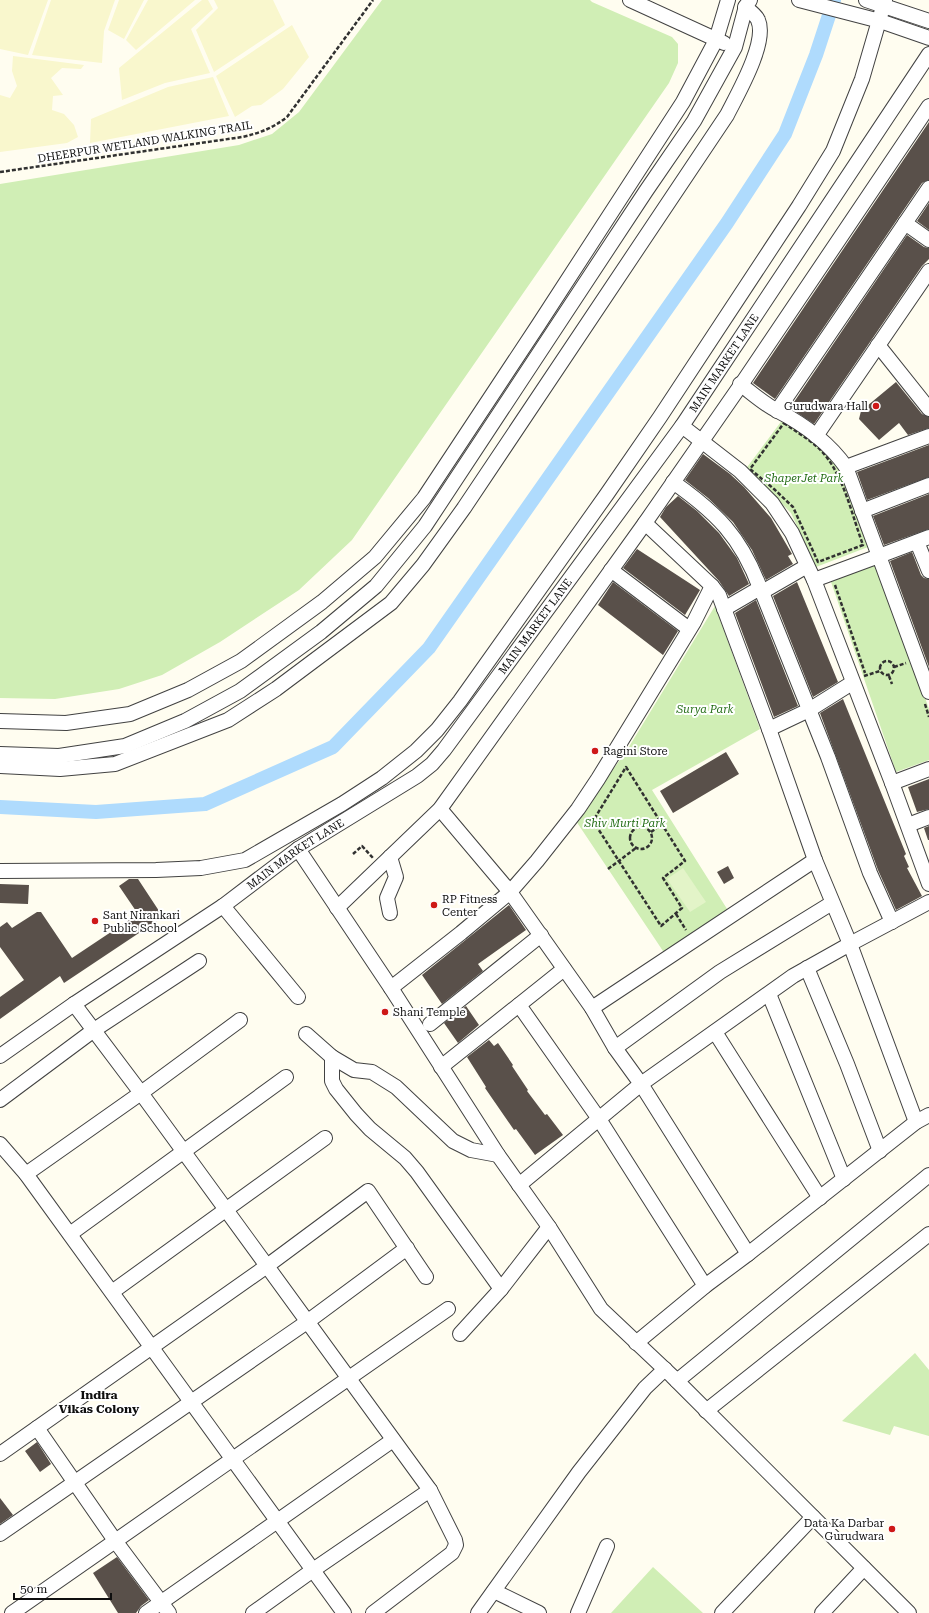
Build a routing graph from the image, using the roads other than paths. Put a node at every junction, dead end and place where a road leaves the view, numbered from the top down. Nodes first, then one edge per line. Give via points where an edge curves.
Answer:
1 (630, 0) edge
2 (728, 0) edge
3 (798, 0) edge
4 (878, 2) edge
5 (748, 4) edge
6 (874, 20) junction
7 (929, 21) edge
8 (929, 38) edge
9 (716, 40) junction
10 (735, 47) junction
11 (929, 54) edge
12 (929, 106) edge
13 (929, 188) edge
14 (905, 223) junction
15 (929, 240) edge
16 (929, 271) edge
17 (878, 345) junction
18 (740, 384) junction
19 (929, 410) edge
20 (777, 411) junction
21 (682, 426) junction
22 (816, 436) junction
23 (929, 436) edge
24 (702, 440) junction
25 (846, 467) junction
26 (673, 482) junction
27 (929, 485) edge
28 (862, 511) junction
29 (645, 523) junction
30 (923, 539) edge
31 (879, 556) junction
32 (807, 566) junction
33 (611, 570) junction
34 (929, 571) edge
35 (814, 580) junction
36 (712, 586) junction
37 (761, 590) junction
38 (724, 609) junction
39 (689, 629) junction
40 (861, 678) junction
41 (929, 692) edge
42 (809, 710) junction
43 (0, 721) edge
44 (769, 729) junction
45 (0, 754) edge
46 (0, 766) edge
47 (929, 769) edge
48 (892, 783) junction
49 (440, 809) junction
50 (929, 817) edge
51 (908, 825) junction
52 (298, 849) junction
53 (390, 857) junction
54 (814, 860) junction
55 (926, 870) edge
56 (0, 871) edge
57 (929, 884) edge
58 (510, 892) junction
59 (929, 902) edge
60 (832, 903) junction
61 (222, 906) junction
62 (337, 908) junction
63 (390, 913) dead end
64 (892, 922) junction
65 (541, 935) junction
66 (850, 944) junction
67 (199, 961) dead end
68 (807, 968) junction
69 (564, 969) junction
70 (391, 988) junction
71 (769, 994) junction
72 (298, 997) dead end
73 (74, 1004) junction
74 (519, 1005) junction
75 (592, 1008) junction
76 (240, 1020) dead end
77 (430, 1024) dead end
78 (94, 1030) junction
79 (715, 1032) junction
80 (306, 1034) dead end
81 (615, 1048) junction
82 (0, 1056) edge
83 (332, 1056) junction
84 (441, 1067) junction
85 (286, 1077) dead end
86 (641, 1084) junction
87 (141, 1093) junction
88 (0, 1100) edge
89 (929, 1114) edge
90 (599, 1119) junction
91 (916, 1122) junction
92 (325, 1138) dead end
93 (0, 1144) edge
94 (880, 1151) junction
95 (184, 1152) junction
96 (498, 1155) junction
97 (26, 1174) junction
98 (929, 1175) edge
99 (844, 1179) junction
100 (519, 1185) junction
101 (820, 1198) junction
102 (226, 1210) junction
103 (549, 1227) junction
104 (70, 1234) junction
105 (929, 1234) edge
106 (407, 1248) junction
107 (748, 1254) junction
108 (267, 1266) junction
109 (426, 1277) dead end
110 (705, 1286) junction
111 (501, 1289) junction
112 (112, 1292) junction
113 (448, 1309) dead end
114 (307, 1322) junction
115 (460, 1334) dead end
116 (636, 1343) junction
117 (152, 1347) junction
118 (665, 1369) junction
119 (349, 1379) junction
120 (677, 1381) junction
121 (191, 1402) junction
122 (706, 1411) junction
123 (37, 1428) junction
124 (393, 1440) junction
125 (0, 1454) edge
126 (233, 1460) junction
127 (74, 1482) junction
128 (430, 1490) junction
129 (813, 1517) junction
130 (278, 1521) junction
131 (0, 1534) edge
132 (116, 1542) junction
133 (607, 1546) dead end
134 (864, 1568) junction
135 (313, 1570) junction
136 (494, 1591) junction
137 (165, 1608) edge
138 (12, 1613) edge
139 (146, 1613) edge
140 (253, 1613) edge
141 (344, 1613) edge
142 (373, 1613) edge
143 (478, 1613) edge
144 (539, 1613) edge
145 (578, 1613) edge
146 (722, 1613) edge
147 (822, 1613) edge
148 (909, 1613) edge

1 - 9 street
2 - 9 street
3 - 6 street
4 - 6 street
4 - 7 street
5 - 10 street
5 - 46 street via 759,20 760,32 756,52 727,115 464,508 423,565 391,602 276,689 228,720 114,764 60,770
6 - 8 street
6 - 56 street via 862,79 833,151 799,206 607,494 460,701 416,751 375,782 245,860 201,868
9 - 10 street
9 - 43 street via 683,102 539,324 424,498 376,557 322,602 241,661 188,690 130,714 66,724
10 - 45 street via 694,121 524,378 425,526 376,586 322,632 240,691 185,721 125,746 59,756
11 - 21 street, MAIN MARKET LANE
12 - 18 street
13 - 14 street
14 - 15 street
14 - 20 street
16 - 17 street
17 - 19 street
17 - 22 street
18 - 20 street
18 - 24 street
20 - 22 street
21 - 24 street
21 - 52 street, MAIN MARKET LANE via 432,764 417,776
22 - 25 street via 835,449
23 - 25 street
24 - 26 street
24 - 32 street via 740,471 772,503 792,533
25 - 28 street
26 - 29 street
26 - 37 street via 700,501 723,523 741,546
27 - 28 street
28 - 31 street
29 - 33 street
29 - 36 street
30 - 31 street
30 - 34 street
31 - 35 street via 848,562
31 - 41 street
32 - 35 street
32 - 37 street
33 - 39 street
33 - 49 street
35 - 40 street
36 - 38 street via 719,595
36 - 39 street
37 - 38 street
37 - 42 street
38 - 44 street
39 - 58 street via 578,810
40 - 42 street
40 - 48 street
42 - 44 street
42 - 64 street via 870,873
44 - 54 street
47 - 48 street
48 - 51 street
49 - 53 street
49 - 58 street
50 - 51 street
51 - 55 street
52 - 61 street, MAIN MARKET LANE
52 - 62 street
53 - 62 street
53 - 63 street via 396,877 387,898
54 - 60 street
54 - 75 street
55 - 57 street
58 - 65 street
58 - 70 street
59 - 64 street
60 - 66 street
60 - 81 street via 720,972
61 - 72 street
61 - 73 street, MAIN MARKET LANE
62 - 70 street
64 - 66 street
65 - 69 street
65 - 77 street
66 - 68 street
66 - 91 street
67 - 78 street
68 - 71 street
68 - 94 street
69 - 74 street
69 - 75 street
70 - 84 street
71 - 79 street
71 - 99 street
73 - 78 street
73 - 82 street, MAIN MARKET LANE
74 - 84 street
74 - 90 street
75 - 81 street
76 - 87 street
78 - 87 street
78 - 88 street
79 - 86 street
79 - 101 street
80 - 83 street
81 - 86 street
83 - 96 street via 354,1070 372,1072 396,1087 461,1146
83 - 111 street via 332,1081 336,1089 370,1129 405,1158 417,1172
84 - 96 street
85 - 95 street
86 - 90 street
86 - 107 street
87 - 95 street
87 - 97 street
89 - 91 street
90 - 100 street
90 - 110 street
91 - 94 street
92 - 102 street
93 - 97 street
94 - 99 street
95 - 102 street
95 - 104 street
96 - 100 street
97 - 104 street
98 - 120 street
99 - 101 street
100 - 103 street
101 - 107 street
102 - 108 street
102 - 112 street
103 - 111 street
103 - 116 street via 601,1309
104 - 112 street
105 - 122 street
106 - 108 street via 368,1191
106 - 109 street
106 - 114 street
107 - 110 street
108 - 114 street
108 - 117 street
110 - 116 street
111 - 115 street
112 - 117 street
113 - 119 street
114 - 119 street
114 - 121 street
116 - 118 street
117 - 121 street
117 - 123 street
118 - 120 street
118 - 136 street via 645,1388 579,1472
119 - 124 street
119 - 126 street
120 - 122 street
121 - 126 street
121 - 127 street
122 - 129 street
123 - 125 street
123 - 127 street
124 - 128 street
124 - 130 street
126 - 130 street
126 - 132 street
127 - 131 street
127 - 132 street
128 - 135 street
128 - 142 street via 455,1540 454,1550
129 - 134 street
129 - 146 street
130 - 135 street
130 - 137 street
132 - 137 street
132 - 138 street
133 - 145 street
134 - 147 street
134 - 148 street
135 - 140 street
135 - 141 street
136 - 143 street
136 - 144 street
137 - 139 street

